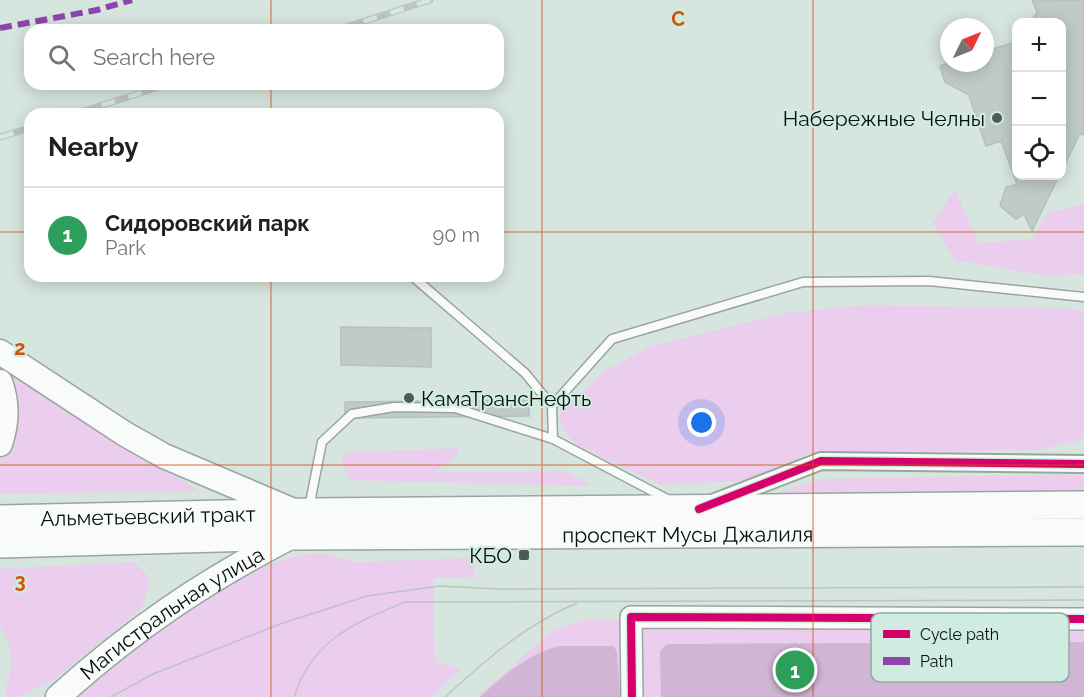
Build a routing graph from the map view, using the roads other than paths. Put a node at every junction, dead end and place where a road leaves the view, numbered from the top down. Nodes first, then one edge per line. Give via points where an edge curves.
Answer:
1 (419, 282) edge
2 (1084, 297) edge
3 (0, 352) edge
4 (0, 382) edge
5 (552, 406) junction
6 (553, 439) junction
7 (0, 444) edge
8 (1084, 456) edge
9 (1076, 464) edge
10 (1084, 505) edge
11 (692, 509) junction
12 (0, 519) edge
13 (299, 520) junction
14 (1084, 532) edge
15 (0, 544) edge
16 (871, 619) edge
17 (1069, 620) edge
18 (1084, 620) edge
19 (58, 697) edge
20 (632, 697) edge

1 - 5 lane via 525,373
2 - 5 lane via 929,281 802,282 612,339
3 - 13 main road via 124,434
4 - 7 main road via 6,401
5 - 6 lane
6 - 11 lane
6 - 13 lane via 455,408 394,407 352,414 322,442
8 - 9 street
9 - 11 street via 821,461
10 - 11 main road, проспект Мусы Джалиля
11 - 13 main road, проспект Мусы Джалиля
12 - 13 main road, Альметьевский тракт
13 - 14 main road, проспект Мусы Джалиля
13 - 15 main road, Альметьевский тракт
13 - 19 main road, Магистральная улица via 244,561 156,615
16 - 20 street via 631,617
17 - 18 street

